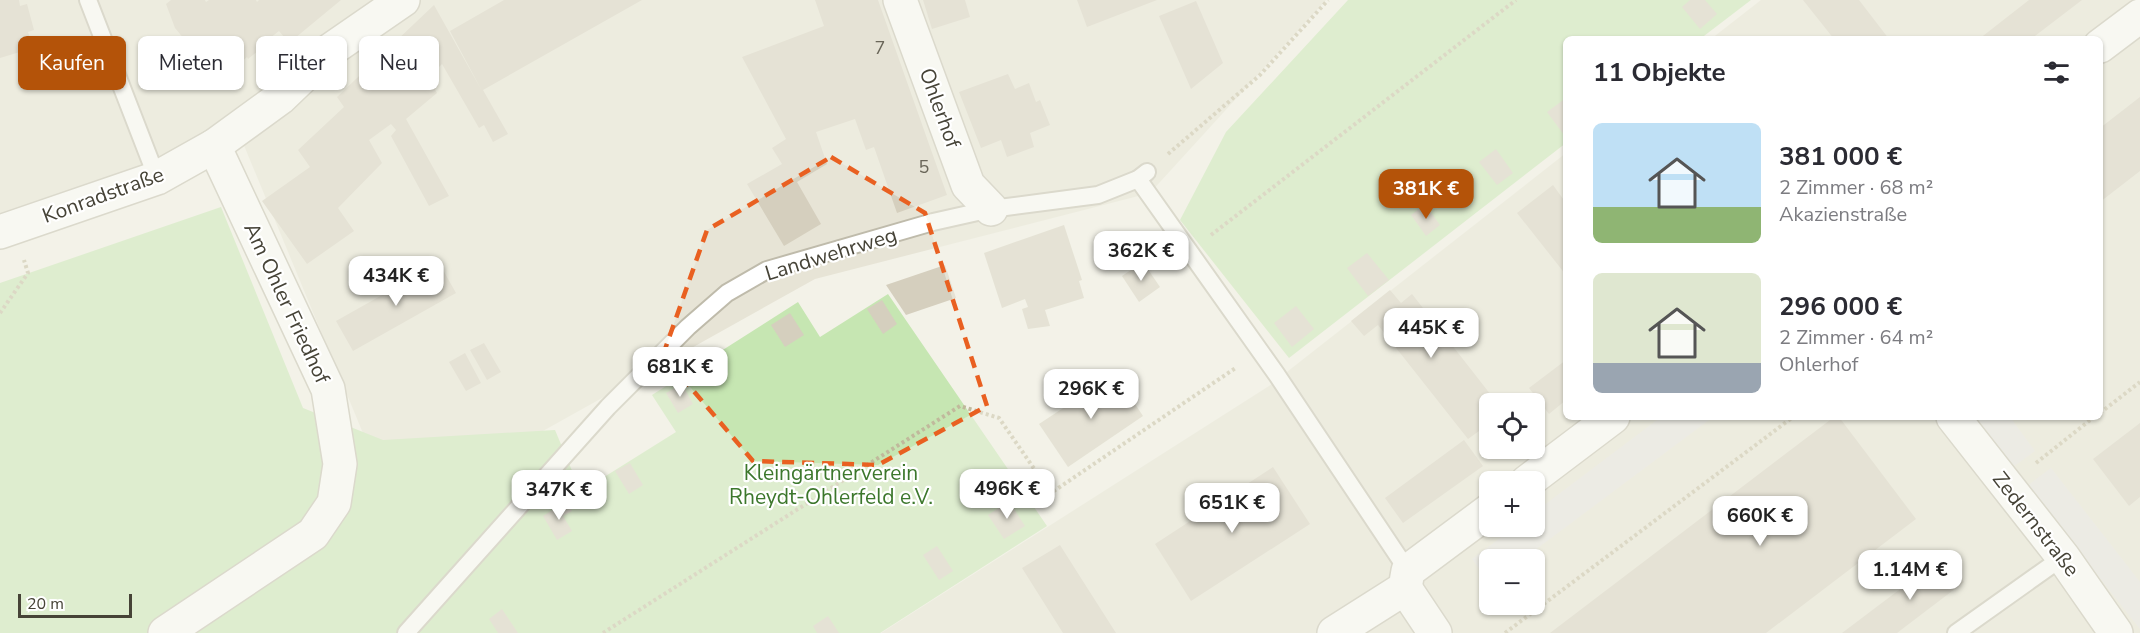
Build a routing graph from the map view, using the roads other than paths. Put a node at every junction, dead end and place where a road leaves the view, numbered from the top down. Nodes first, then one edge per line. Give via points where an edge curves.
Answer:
1 (88, 0) edge
2 (403, 0) edge
3 (900, 0) edge
4 (2140, 16) edge
5 (2103, 44) edge
6 (214, 146) junction
7 (157, 178) junction
8 (990, 209) junction
9 (7, 230) edge
10 (1609, 420) edge
11 (1955, 420) edge
12 (1542, 471) edge
13 (1479, 519) edge
14 (2063, 557) junction
15 (1407, 580) junction
16 (165, 633) edge
17 (406, 633) edge
18 (1334, 633) edge
19 (1435, 633) edge
20 (1956, 633) edge
21 (2116, 633) edge

1 - 7 lane
2 - 6 street, Konradstraße via 329,51 280,98
3 - 8 street, Ohlerhof via 968,185
4 - 5 street
6 - 7 street, Konradstraße
6 - 16 street, Am Ohler Friedhof via 328,389 340,464 334,503 313,534
7 - 9 street, Konradstraße
8 - 15 lane, Landwehrweg via 1098,195 1142,176
8 - 17 lane, Landwehrweg via 767,270 727,293 608,407
10 - 12 street
11 - 14 street, Zedernstraße
13 - 15 street
14 - 20 lane
14 - 21 street, Zedernstraße
15 - 18 street
15 - 19 street

